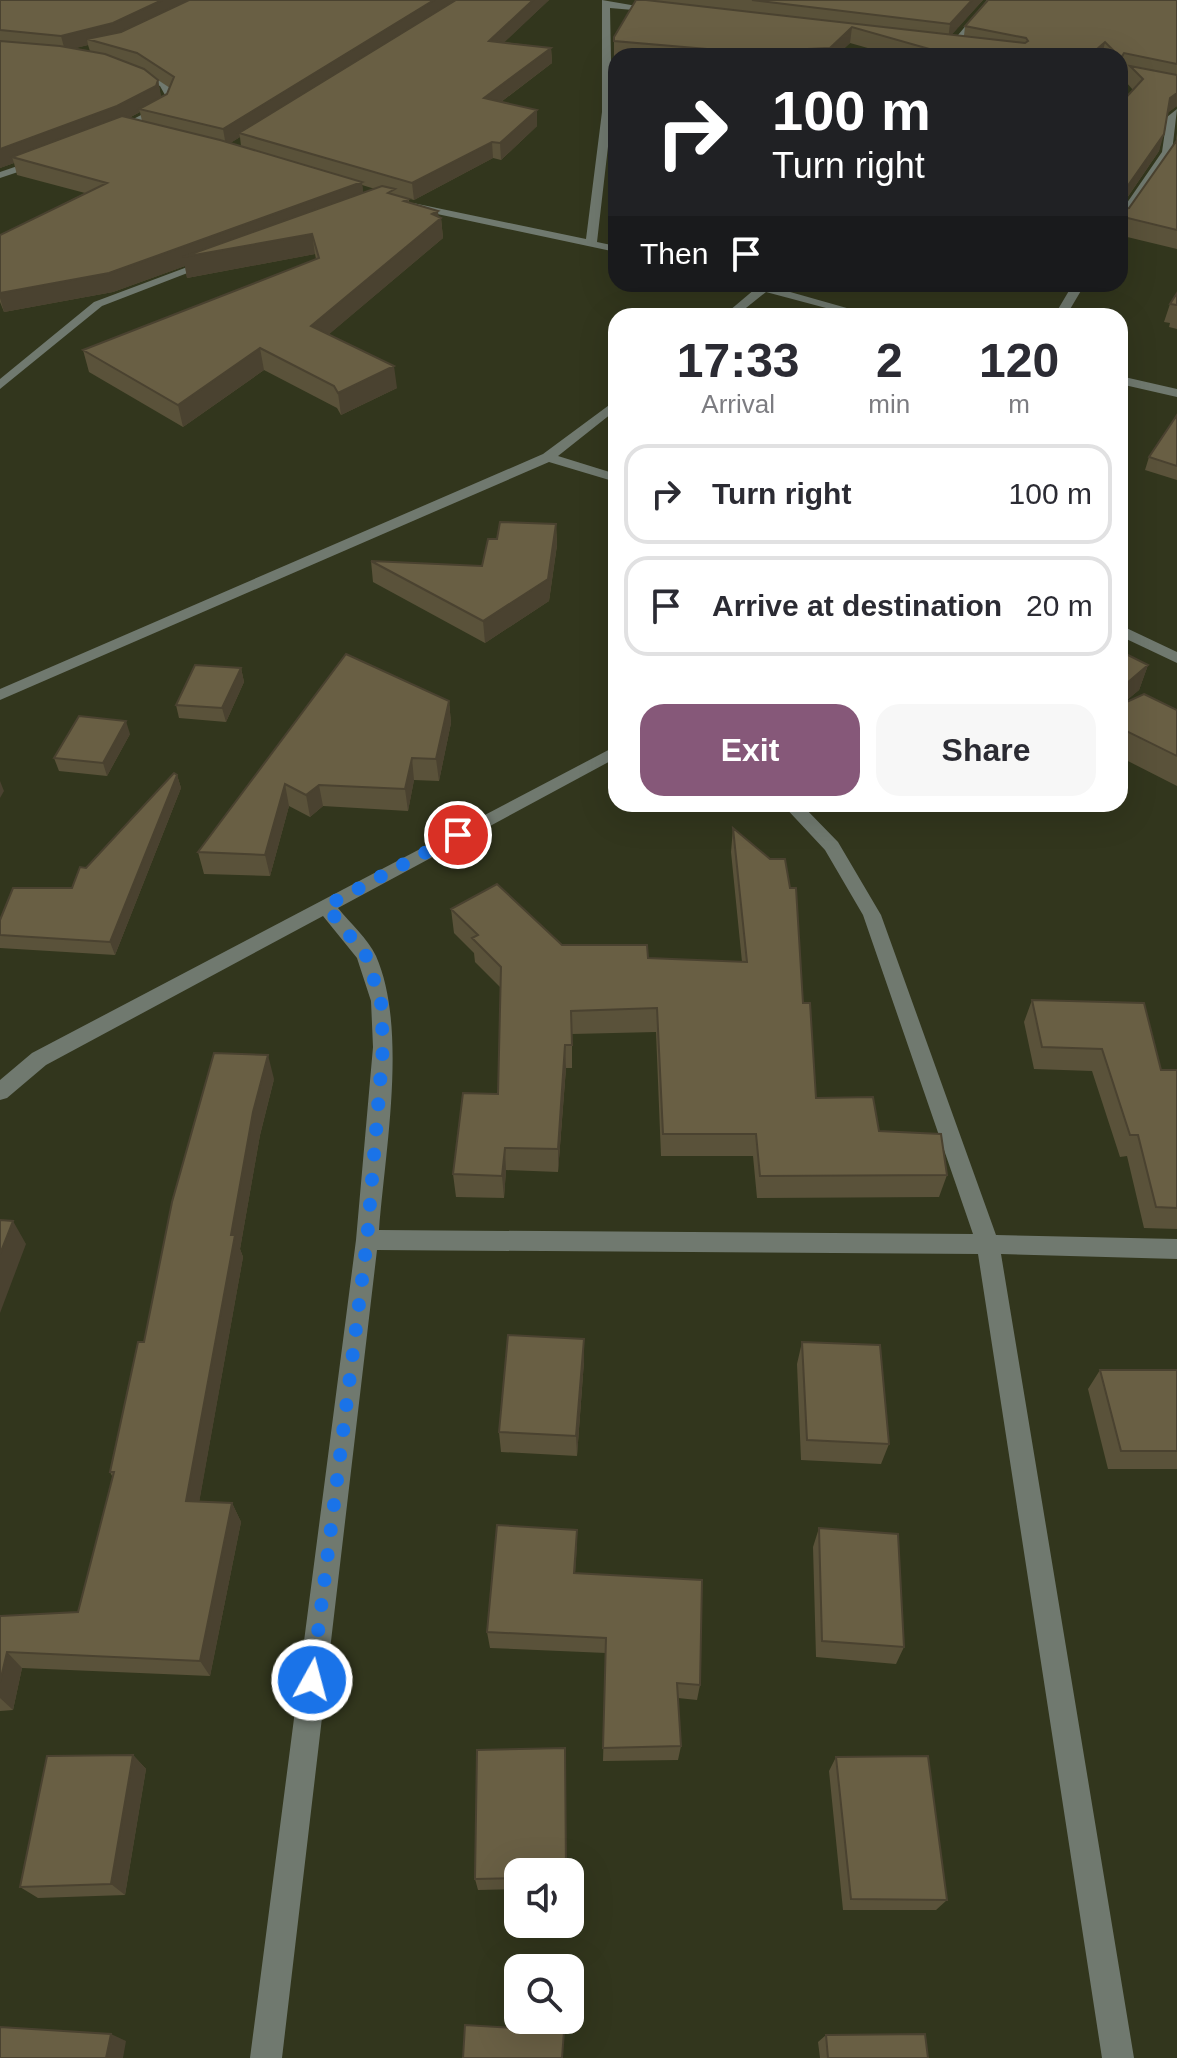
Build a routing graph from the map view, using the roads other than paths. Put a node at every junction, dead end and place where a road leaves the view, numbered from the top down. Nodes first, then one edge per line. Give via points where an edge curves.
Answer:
1 (991, 0) edge
2 (605, 2) edge
3 (662, 11) edge
4 (939, 42) edge
5 (952, 44) junction
6 (965, 47) edge
7 (126, 70) edge
8 (1128, 77) edge
9 (1177, 86) edge
10 (1177, 112) edge
11 (125, 127) junction
12 (140, 130) edge
13 (111, 133) edge
14 (1172, 153) edge
15 (53, 156) edge
16 (0, 175) edge
17 (398, 203) edge
18 (1128, 211) edge
19 (591, 243) junction
20 (608, 247) edge
21 (224, 257) edge
22 (759, 292) edge
23 (779, 292) edge
24 (739, 308) edge
25 (839, 308) edge
26 (1128, 382) edge
27 (0, 385) edge
28 (1177, 393) edge
29 (608, 410) edge
30 (548, 457) junction
31 (608, 476) edge
32 (1128, 634) edge
33 (1177, 658) edge
34 (0, 695) edge
35 (608, 755) edge
36 (799, 812) edge
37 (326, 906) junction
38 (0, 1092) edge
39 (367, 1240) junction
40 (988, 1244) junction
41 (1177, 1249) edge
42 (266, 2058) edge
43 (1118, 2058) edge

1 - 5 street
2 - 3 street
2 - 19 street via 607,112
4 - 5 street
5 - 6 street
7 - 11 street via 163,84 170,95 166,106
8 - 9 street
10 - 14 street via 1172,117
11 - 12 street
11 - 13 street
14 - 18 street
15 - 16 street
17 - 19 street
19 - 20 street
21 - 27 street via 98,304
22 - 24 street
23 - 25 street
26 - 28 street
29 - 30 street
30 - 31 street
30 - 34 street
32 - 33 street
35 - 37 street
36 - 40 street via 832,846 872,915
37 - 38 street via 39,1059
37 - 39 street via 366,956 381,1001 383,1047
39 - 40 street
39 - 42 street
40 - 41 street
40 - 43 street

